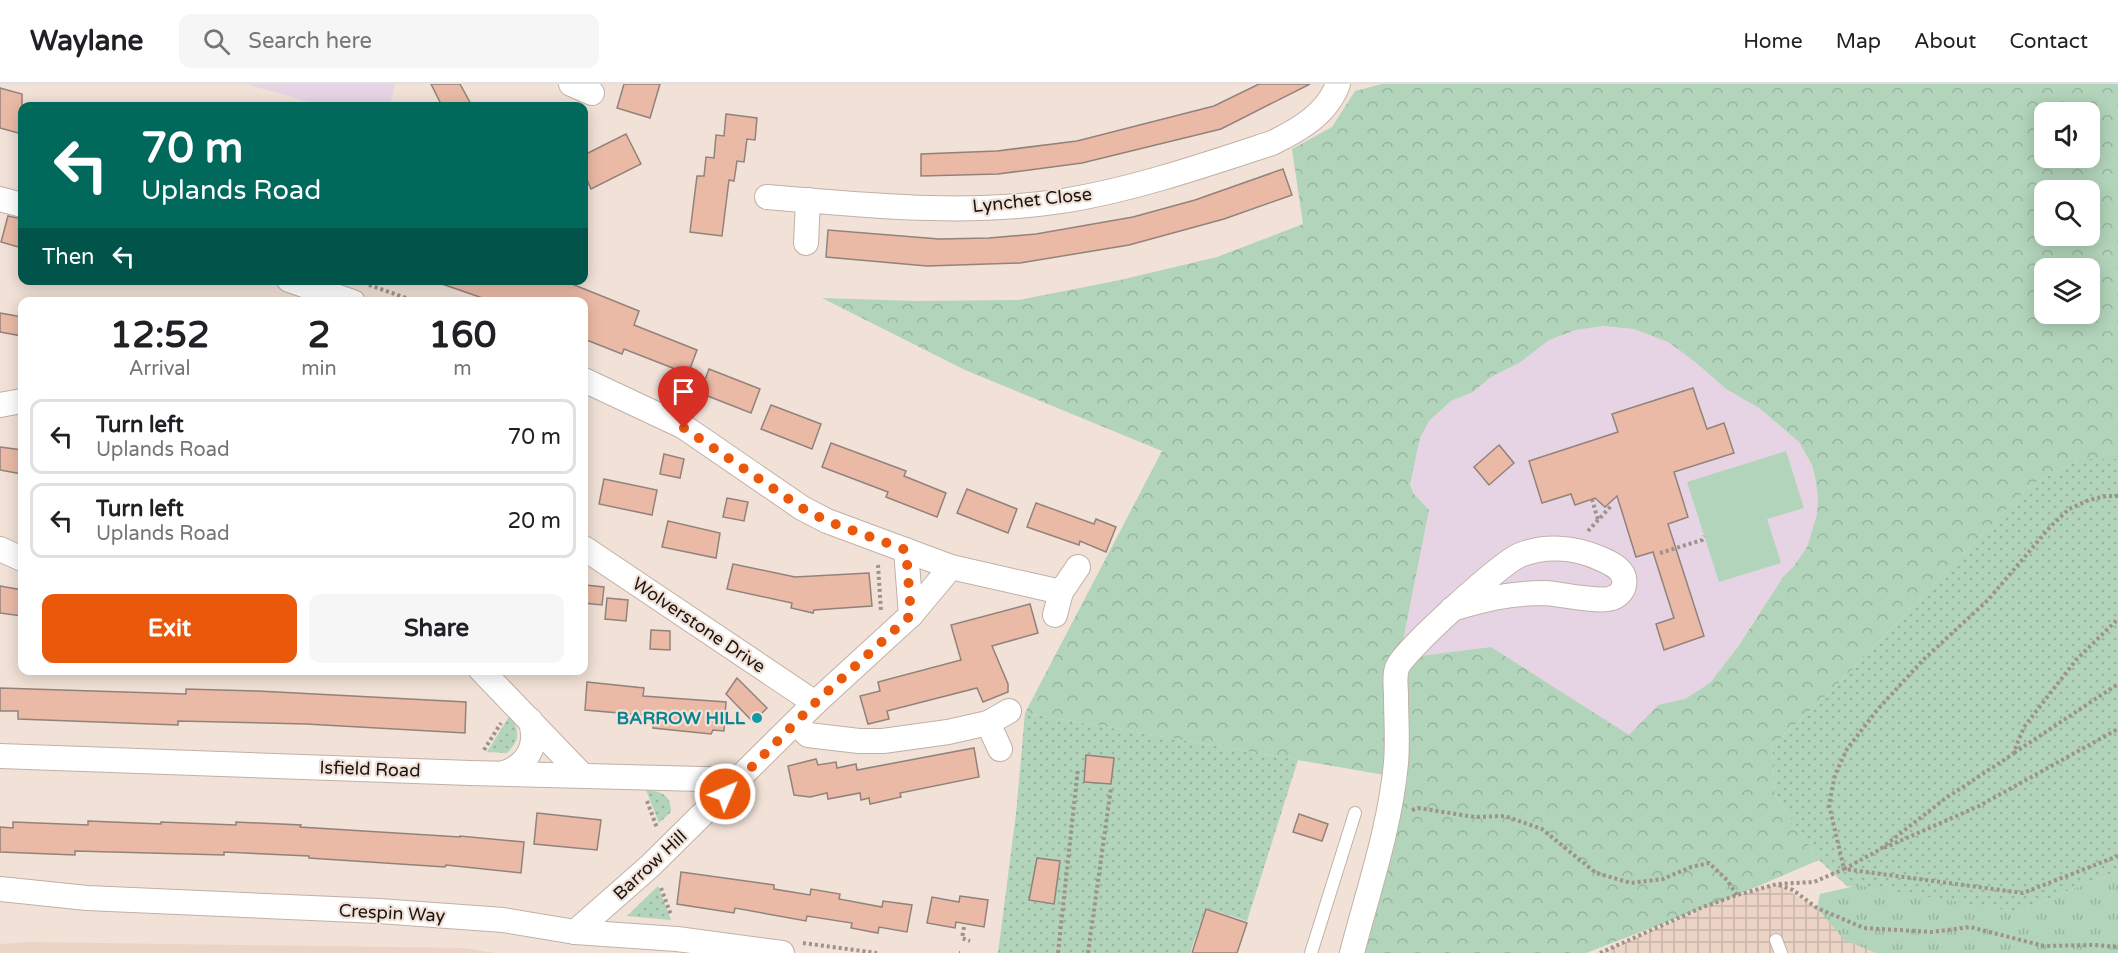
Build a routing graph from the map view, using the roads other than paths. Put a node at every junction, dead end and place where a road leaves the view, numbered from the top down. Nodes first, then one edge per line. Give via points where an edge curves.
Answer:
1 (1338, 84) edge
2 (767, 197) dead end
3 (0, 199) edge
4 (808, 201) junction
5 (18, 204) edge
6 (806, 243) dead end
7 (316, 285) edge
8 (359, 293) edge
9 (588, 382) edge
10 (18, 402) edge
11 (0, 405) edge
12 (0, 549) edge
13 (906, 550) junction
14 (588, 551) edge
15 (18, 557) edge
16 (951, 567) junction
17 (1078, 567) dead end
18 (1061, 592) junction
19 (1452, 609) junction
20 (899, 611) junction
21 (1055, 615) dead end
22 (486, 675) edge
23 (815, 703) junction
24 (1009, 711) dead end
25 (530, 720) junction
26 (796, 723) junction
27 (988, 723) junction
28 (1000, 749) dead end
29 (0, 756) edge
30 (504, 774) junction
31 (584, 776) junction
32 (740, 780) junction
33 (1355, 813) dead end
34 (0, 889) edge
35 (575, 932) junction
36 (1776, 940) dead end
37 (788, 947) edge
38 (1311, 953) edge
39 (1352, 953) edge
40 (1781, 953) edge

1 - 4 street, Lynchet Close via 1312,120 1272,143 1110,191 1062,201 959,208
2 - 4 street, Lynchet Close
3 - 5 street
4 - 6 street
7 - 8 street
9 - 13 street via 684,428 802,508
10 - 11 street
12 - 15 street
13 - 16 street
13 - 20 street
14 - 23 street, Wolverstone Drive
16 - 18 street
16 - 20 street, Barrow Hill
17 - 18 street
18 - 21 street
19 - 19 street via 1511,559 1533,551 1561,548 1583,552 1612,564 1624,576 1621,592 1608,600 1520,594
19 - 39 street via 1397,669 1396,761 1389,812
20 - 23 street, Barrow Hill
22 - 25 street
23 - 26 street, Barrow Hill
24 - 27 street
25 - 30 street via 530,752 519,767
25 - 31 street
26 - 27 street via 808,735 859,741 927,735
26 - 32 street, Barrow Hill
27 - 28 street
29 - 30 street, Isfield Road
30 - 31 street, Isfield Road
31 - 32 street, Isfield Road
32 - 35 street, Barrow Hill via 650,867
33 - 38 lane
34 - 35 street, Crespin Way via 87,898 503,920
35 - 37 street, Crespin Way
36 - 40 lane

